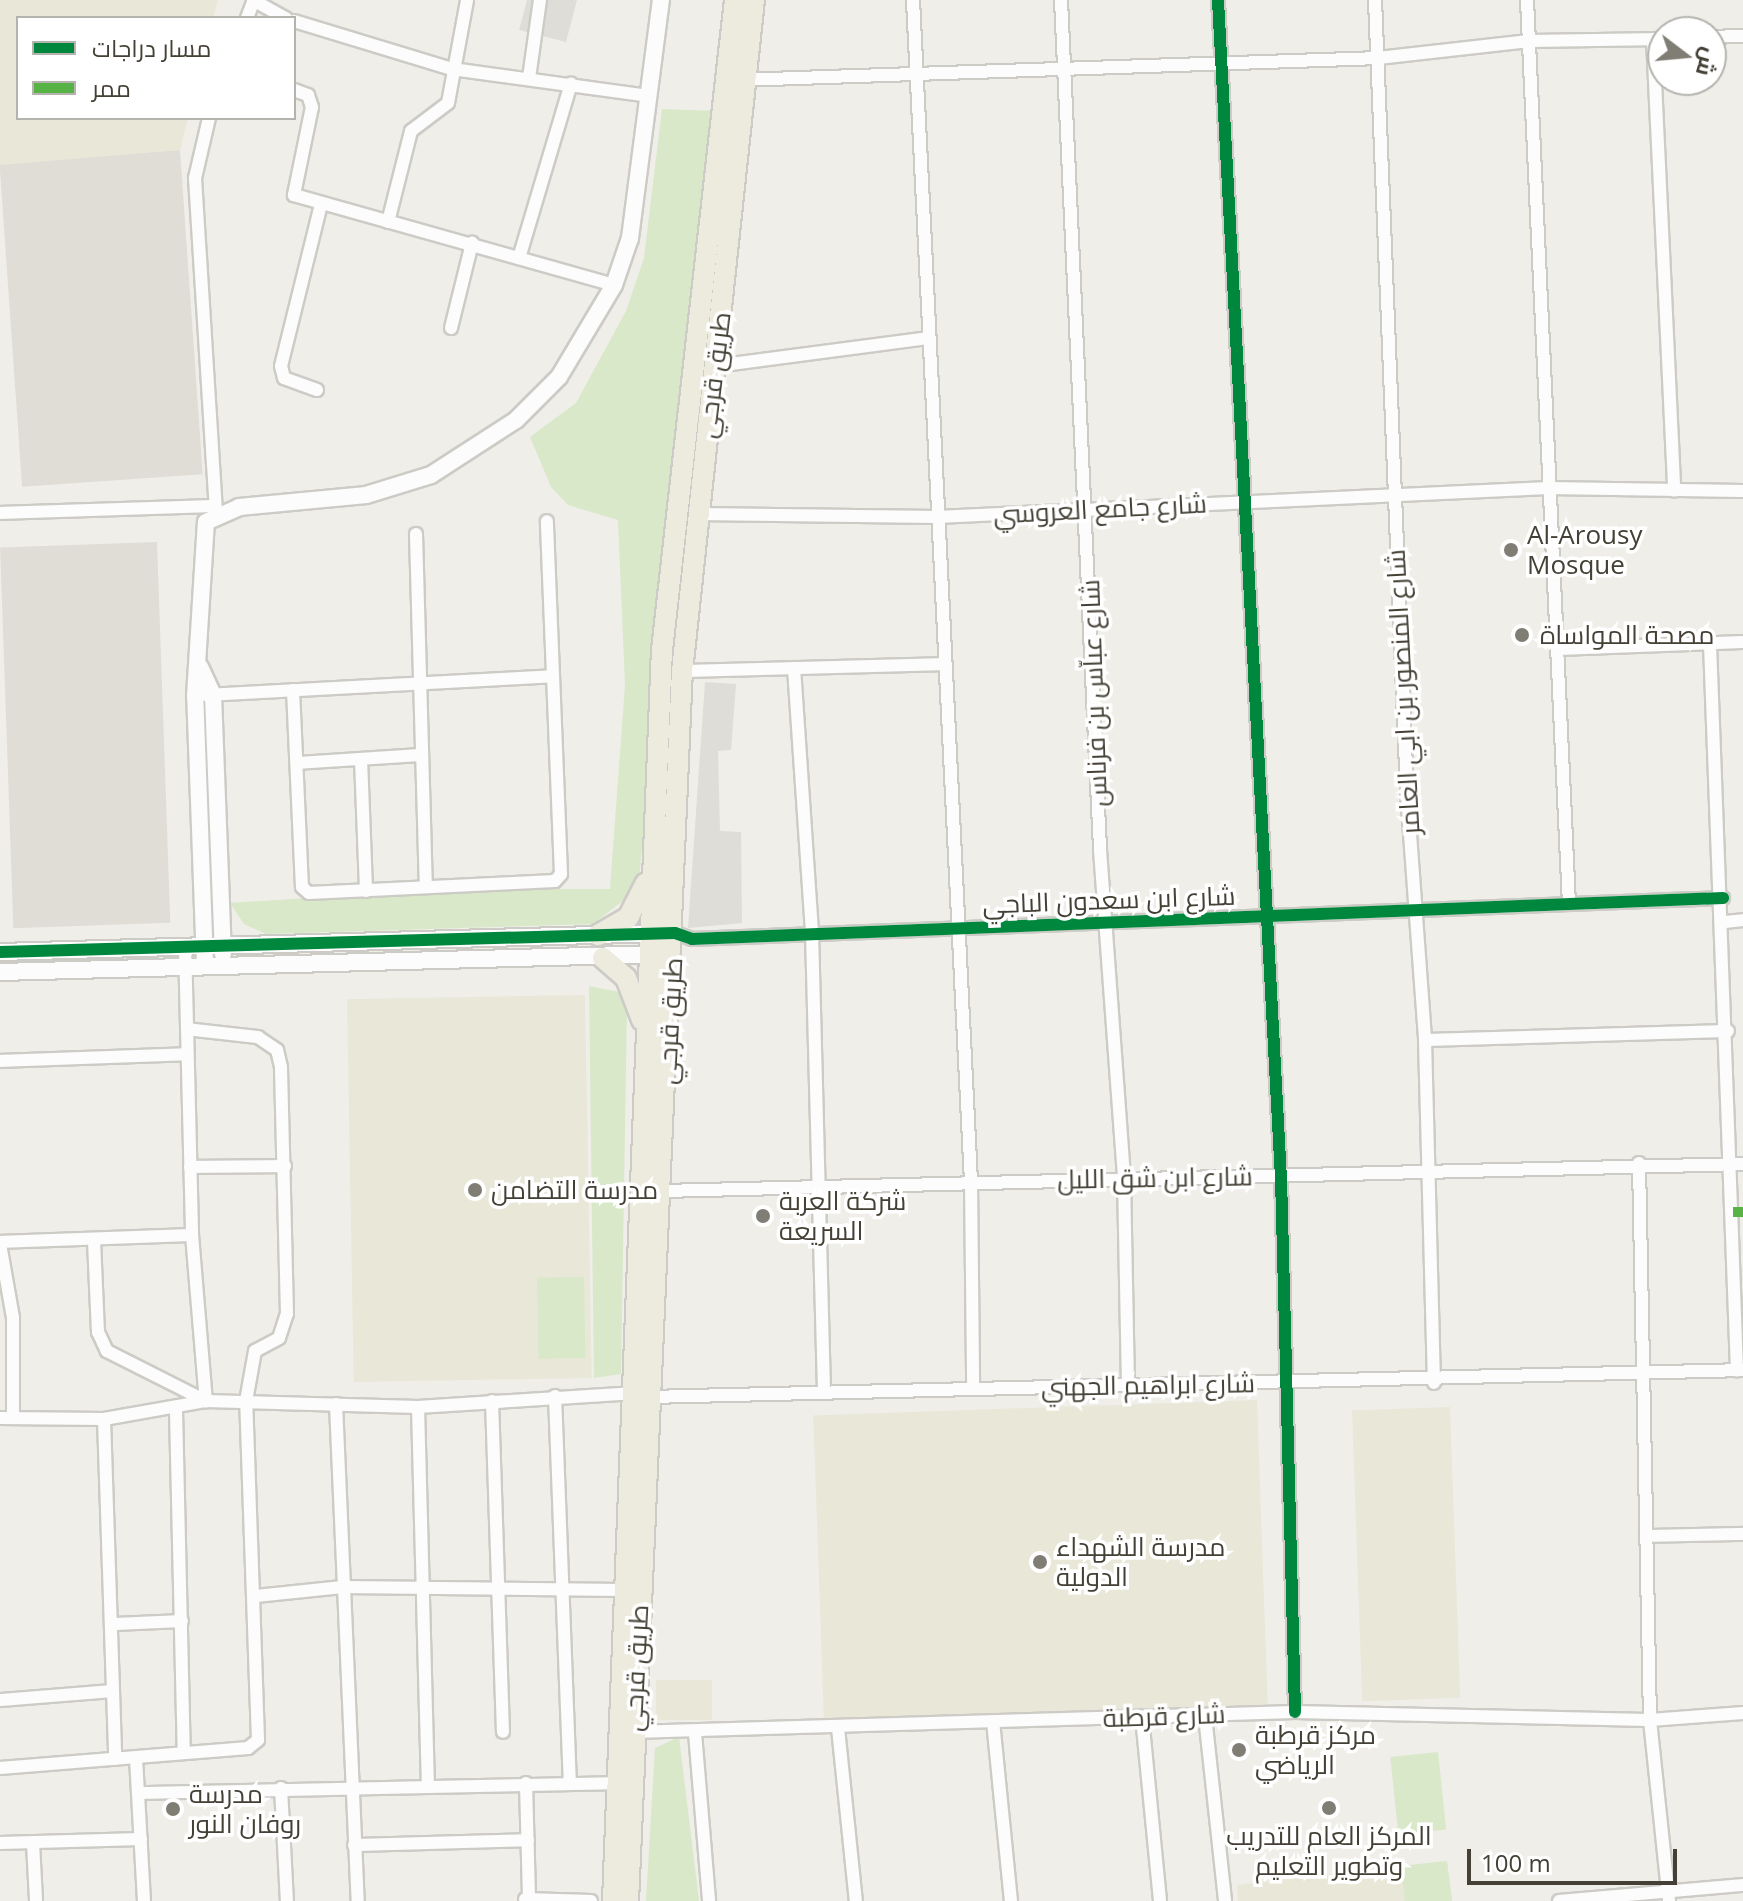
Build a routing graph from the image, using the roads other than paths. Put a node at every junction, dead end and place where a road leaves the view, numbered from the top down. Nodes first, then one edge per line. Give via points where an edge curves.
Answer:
1 (254, 0) edge
2 (467, 0) edge
3 (540, 0) edge
4 (661, 0) edge
5 (735, 0) edge
6 (754, 0) edge
7 (913, 0) edge
8 (1061, 0) edge
9 (1218, 0) edge
10 (1375, 0) edge
11 (1527, 0) edge
12 (282, 16) edge
13 (296, 22) edge
14 (1647, 39) edge
15 (1529, 41) junction
16 (1378, 58) junction
17 (1221, 64) junction
18 (1064, 67) junction
19 (452, 69) junction
20 (915, 75) junction
21 (529, 78) junction
22 (736, 81) junction
23 (571, 84) junction
24 (296, 91) edge
25 (650, 96) junction
26 (1660, 96) edge
27 (209, 120) edge
28 (321, 204) junction
29 (388, 222) junction
30 (472, 243) junction
31 (519, 258) junction
32 (614, 285) junction
33 (451, 328) dead end
34 (929, 338) junction
35 (716, 366) junction
36 (317, 390) dead end
37 (1548, 488) junction
38 (1674, 491) junction
39 (1743, 491) edge
40 (1393, 493) junction
41 (1243, 502) junction
42 (216, 510) junction
43 (1088, 511) junction
44 (0, 513) edge
45 (696, 514) junction
46 (937, 517) junction
47 (547, 521) dead end
48 (416, 534) dead end
49 (1743, 642) edge
50 (1710, 644) junction
51 (1558, 649) junction
52 (942, 664) junction
53 (200, 667) junction
54 (794, 668) junction
55 (682, 671) junction
56 (552, 676) junction
57 (422, 683) junction
58 (293, 690) junction
59 (213, 695) junction
60 (195, 696) junction
61 (422, 755) junction
62 (361, 759) junction
63 (297, 763) junction
64 (651, 868) junction
65 (426, 886) junction
66 (366, 891) junction
67 (1723, 898) junction
68 (1569, 904) junction
69 (1418, 906) junction
70 (1264, 916) junction
71 (1743, 920) edge
72 (1725, 922) junction
73 (1106, 923) junction
74 (958, 927) junction
75 (812, 933) junction
76 (649, 934) junction
77 (598, 935) junction
78 (679, 942) junction
79 (223, 943) junction
80 (204, 944) junction
81 (185, 945) junction
82 (0, 952) edge
83 (648, 955) junction
84 (603, 958) junction
85 (223, 963) junction
86 (205, 964) junction
87 (185, 965) junction
88 (0, 972) edge
89 (187, 1029) junction
90 (1728, 1031) junction
91 (1425, 1040) junction
92 (649, 1043) junction
93 (187, 1054) junction
94 (0, 1061) edge
95 (1736, 1084) edge
96 (1639, 1163) junction
97 (1737, 1163) edge
98 (285, 1166) junction
99 (190, 1167) junction
100 (1430, 1171) junction
101 (1281, 1177) junction
102 (1124, 1178) junction
103 (971, 1181) junction
104 (820, 1186) junction
105 (662, 1191) junction
106 (1738, 1212) edge
107 (192, 1235) junction
108 (94, 1241) junction
109 (0, 1243) edge
110 (1740, 1370) edge
111 (1642, 1373) junction
112 (1282, 1383) junction
113 (1434, 1383) junction
114 (973, 1386) junction
115 (1128, 1387) junction
116 (824, 1392) junction
117 (641, 1395) junction
118 (555, 1396) junction
119 (206, 1401) junction
120 (246, 1401) junction
121 (492, 1401) junction
122 (336, 1404) junction
123 (418, 1407) junction
124 (176, 1410) junction
125 (6, 1417) edge
126 (104, 1419) junction
127 (1743, 1534) edge
128 (1646, 1536) junction
129 (498, 1586) junction
130 (343, 1587) junction
131 (419, 1588) junction
132 (564, 1590) junction
133 (624, 1590) junction
134 (256, 1596) junction
135 (182, 1621) junction
136 (115, 1624) junction
137 (113, 1691) junction
138 (0, 1700) edge
139 (1295, 1712) junction
140 (1743, 1713) edge
141 (1205, 1716) junction
142 (1142, 1717) junction
143 (1650, 1720) junction
144 (993, 1721) junction
145 (838, 1728) junction
146 (503, 1732) dead end
147 (633, 1732) junction
148 (695, 1733) junction
149 (184, 1753) junction
150 (136, 1758) junction
151 (115, 1759) junction
152 (0, 1768) edge
153 (570, 1782) junction
154 (526, 1783) junction
155 (617, 1783) junction
156 (428, 1786) junction
157 (353, 1787) junction
158 (281, 1788) junction
159 (142, 1793) junction
160 (141, 1839) junction
161 (528, 1840) junction
162 (0, 1843) edge
163 (33, 1843) junction
164 (354, 1845) junction
165 (1743, 1885) edge
166 (1669, 1896) edge
167 (526, 1899) edge
168 (36, 1901) edge
169 (144, 1901) edge
170 (287, 1901) edge
171 (358, 1901) edge
172 (591, 1901) edge
173 (613, 1901) edge
174 (628, 1901) edge
175 (709, 1901) edge
176 (856, 1901) edge
177 (1011, 1901) edge
178 (1160, 1901) edge
179 (1225, 1901) edge
180 (1559, 1901) edge

1 - 12 street
2 - 19 street
3 - 21 street
4 - 25 street
5 - 22 highway, طريق قرجي
6 - 22 highway, طريق قرجي
7 - 20 street
8 - 18 street, شارع عباّس بن فرناس
9 - 17 street
10 - 16 street, شارع المنصور بن ابي العامر
11 - 15 street
13 - 19 street
14 - 15 street
15 - 16 street
15 - 37 street
16 - 17 street
16 - 40 street, شارع المنصور بن ابي العامر
17 - 18 street
17 - 41 street
18 - 20 street
18 - 43 street, شارع عباّس بن فرناس
19 - 21 street
19 - 29 street via 446,107 411,131
20 - 22 street
20 - 34 street
21 - 23 street
22 - 35 highway, طريق قرجي
22 - 64 highway, طريق قرجي via 662,650
23 - 25 street
23 - 31 street
24 - 28 street via 308,95 312,107 293,189
25 - 32 street via 630,238
26 - 38 street
27 - 42 street via 195,193
28 - 29 street
28 - 36 street via 281,366 284,378
29 - 30 street
30 - 31 street
30 - 33 street
31 - 32 street
32 - 42 street via 581,346 540,396 431,475 366,495
34 - 35 street
34 - 46 street
35 - 45 highway, طريق قرجي
37 - 38 street, شارع جامع العروسي
37 - 40 street, شارع جامع العروسي
37 - 51 street
38 - 39 street, شارع جامع العروسي
40 - 41 street, شارع جامع العروسي
40 - 69 street, شارع المنصور بن ابي العامر
41 - 43 street, شارع جامع العروسي
41 - 70 street
42 - 44 street
42 - 53 street via 199,542
43 - 46 street, شارع جامع العروسي
43 - 73 street, شارع عباّس بن فرناس
45 - 46 street, شارع جامع العروسي
45 - 55 highway, طريق قرجي
46 - 52 street
47 - 56 street
48 - 57 street
49 - 50 street
50 - 51 street
50 - 67 street
51 - 68 street
52 - 54 street
52 - 74 street
53 - 59 street
53 - 60 street
54 - 55 street
54 - 75 street
55 - 78 highway, طريق قرجي
56 - 57 street
56 - 65 street via 561,874 555,881
57 - 58 street
57 - 61 street
58 - 59 street
58 - 63 street
59 - 60 street
59 - 79 street
60 - 80 street
61 - 62 street
61 - 65 street
62 - 63 street
62 - 66 street
63 - 66 street via 302,887 316,894
64 - 76 highway, طريق قرجي
64 - 77 highway via 637,907
65 - 66 street
67 - 68 street, شارع ابن سعدون الباجي
67 - 72 street
68 - 69 street, شارع ابن سعدون الباجي
69 - 70 street, شارع ابن سعدون الباجي
69 - 91 street, شارع المنصور بن ابي العامر
70 - 73 street, شارع ابن سعدون الباجي
70 - 101 street
71 - 72 street
72 - 90 street
73 - 74 street, شارع ابن سعدون الباجي
73 - 102 street, شارع عباّس بن فرناس
74 - 75 street, شارع ابن سعدون الباجي
74 - 103 street
75 - 78 street, شارع ابن سعدون الباجي
75 - 104 street
76 - 77 street
76 - 78 street
76 - 83 highway, طريق قرجي
77 - 79 street
78 - 83 street
78 - 105 highway, طريق قرجي
79 - 80 street
79 - 85 street
80 - 81 street
80 - 86 street
81 - 82 street
81 - 87 street
83 - 84 street
83 - 92 highway, طريق قرجي
84 - 85 street
84 - 92 highway via 631,987
85 - 86 street
86 - 87 street
87 - 88 street
87 - 89 street
89 - 93 street
89 - 98 street via 250,1035 277,1050
90 - 91 street
90 - 95 street
91 - 100 street, شارع المنصور بن ابي العامر
92 - 117 highway, طريق قرجي
93 - 94 street
93 - 99 street
95 - 97 street
96 - 97 street, شارع ابن شق الليل
96 - 100 street, شارع ابن شق الليل
96 - 111 street
97 - 106 street
98 - 99 street
98 - 120 street via 287,1314 279,1338 255,1351
99 - 107 street
100 - 101 street, شارع ابن شق الليل
100 - 113 street, شارع المنصور بن ابي العامر
101 - 102 street, شارع ابن شق الليل
101 - 112 street
102 - 103 street, شارع ابن شق الليل
102 - 115 street, شارع عباّس بن فرناس
103 - 104 street, شارع ابن شق الليل
103 - 114 street
104 - 105 street, شارع ابن شق الليل
104 - 116 street
105 - 117 highway, طريق قرجي
106 - 110 street
107 - 108 street
107 - 119 street
108 - 109 street
108 - 119 street via 98,1332 107,1351
109 - 125 street via 13,1318
110 - 111 street, شارع ابراهيم الجهني
111 - 113 street, شارع ابراهيم الجهني
111 - 128 street
112 - 113 street, شارع ابراهيم الجهني
112 - 115 street, شارع ابراهيم الجهني
112 - 139 street
114 - 115 street, شارع ابراهيم الجهني
114 - 116 street, شارع ابراهيم الجهني
116 - 117 street, شارع ابراهيم الجهني
117 - 118 street, شارع ابراهيم الجهني
117 - 133 highway, طريق قرجي
117 - 147 highway, طريق قرجي
118 - 121 street, شارع ابراهيم الجهني
118 - 132 street
119 - 120 street, شارع ابراهيم الجهني
119 - 124 street
120 - 122 street, شارع ابراهيم الجهني
120 - 134 street
121 - 123 street, شارع ابراهيم الجهني
121 - 129 street
122 - 123 street, شارع ابراهيم الجهني
122 - 130 street
123 - 131 street
124 - 126 street
124 - 135 street
125 - 126 street
126 - 136 street
127 - 128 street
128 - 143 street
129 - 131 street
129 - 132 street
129 - 146 street
130 - 131 street
130 - 134 street
130 - 157 street
131 - 156 street
132 - 133 street
132 - 153 street
133 - 155 highway, طريق قرجي
134 - 149 street via 257,1744
135 - 136 street
135 - 149 street
136 - 137 street
137 - 138 street
137 - 151 street
139 - 141 street, شارع قرطبة
139 - 143 street, شارع قرطبة
140 - 143 street, شارع قرطبة
141 - 142 street, شارع قرطبة
141 - 179 street
142 - 144 street, شارع قرطبة
142 - 178 street
143 - 166 street
144 - 145 street, شارع قرطبة
144 - 177 street
145 - 148 street, شارع قرطبة
145 - 176 street
147 - 148 street, شارع قرطبة
147 - 174 highway, طريق قرجي
148 - 175 street
149 - 150 street
150 - 151 street
150 - 159 street
151 - 152 street
153 - 154 street
153 - 155 street
154 - 156 street
154 - 161 street
155 - 173 highway, طريق قرجي
156 - 157 street
157 - 158 street
157 - 164 street
158 - 159 street
158 - 170 street
159 - 160 street
160 - 163 street
160 - 169 street
161 - 164 street
161 - 167 street
162 - 163 street
163 - 168 street
164 - 171 street
165 - 166 street
166 - 180 street
167 - 172 street

